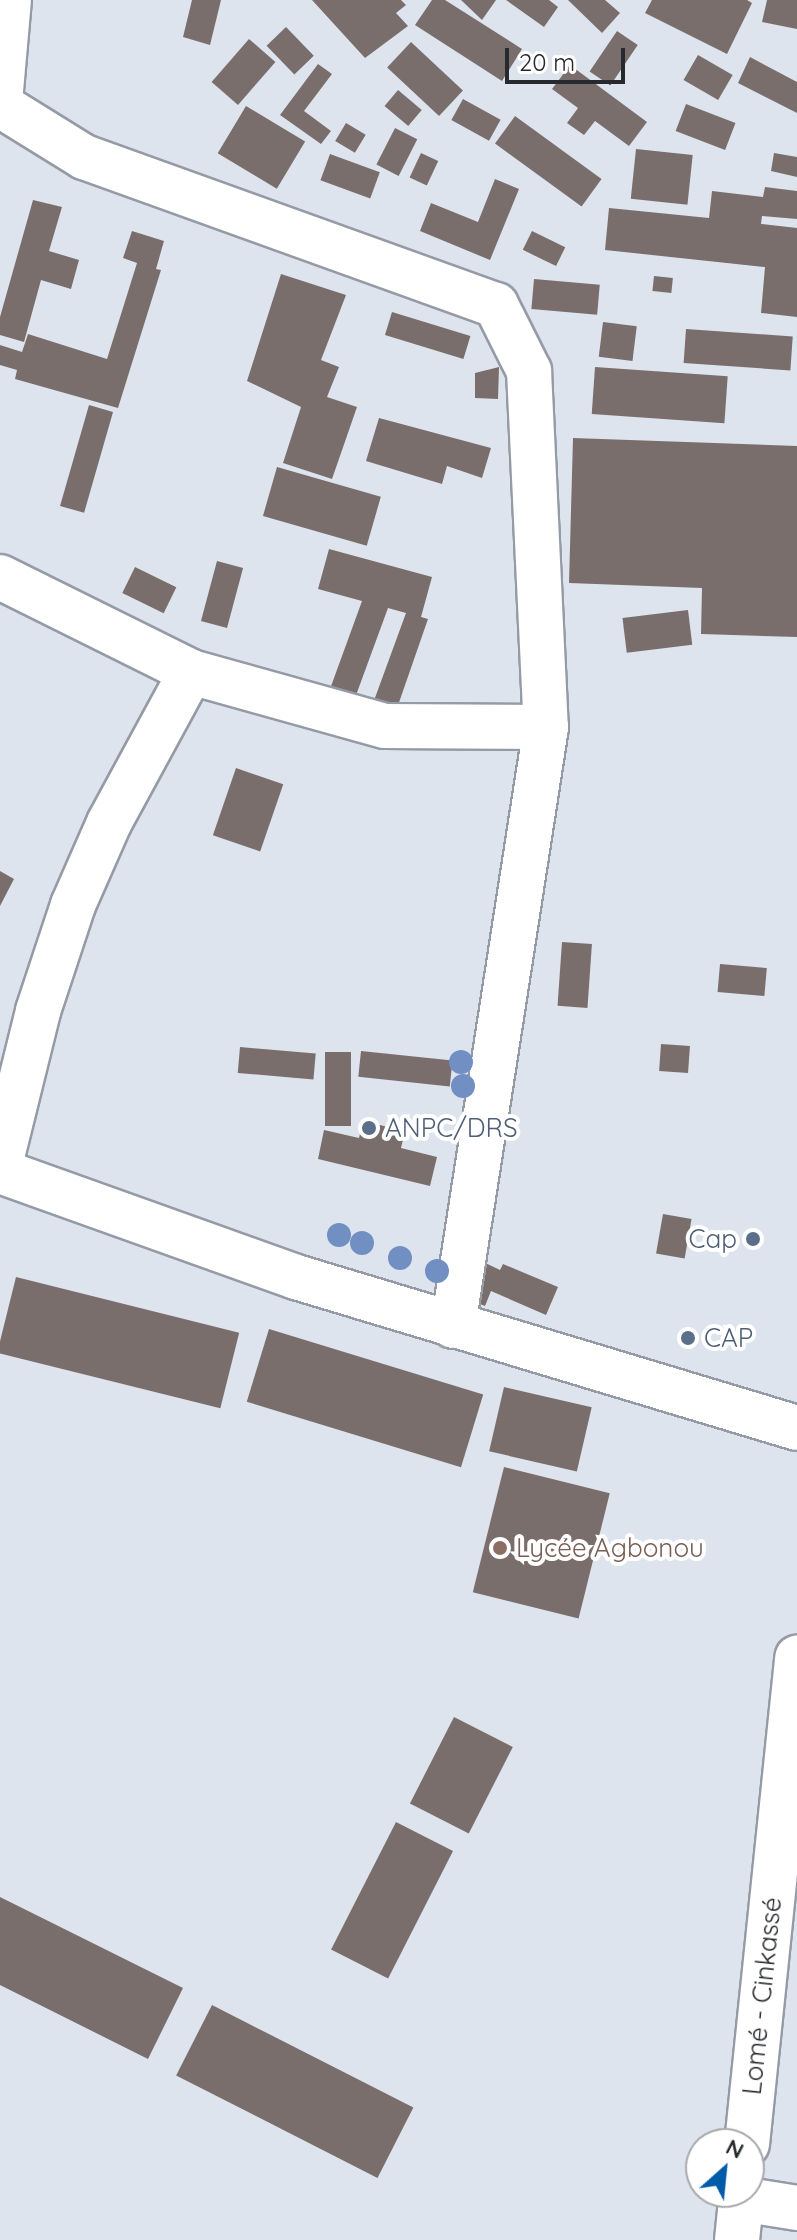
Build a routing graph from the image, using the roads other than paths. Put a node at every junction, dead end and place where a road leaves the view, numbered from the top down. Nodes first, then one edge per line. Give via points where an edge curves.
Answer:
1 (9, 0) edge
2 (0, 104) edge
3 (0, 577) edge
4 (191, 672) junction
5 (546, 727) junction
6 (0, 1165) edge
7 (0, 1171) edge
8 (453, 1326) junction
9 (797, 1428) edge
10 (797, 1658) edge
11 (749, 2128) edge
12 (797, 2208) edge
13 (740, 2210) edge

1 - 2 main road
2 - 5 main road via 84,157 496,305 529,371
3 - 4 main road
4 - 5 main road via 385,726
4 - 6 main road via 109,823 73,905 38,1011
5 - 8 main road
7 - 8 main road via 296,1277
8 - 9 main road
10 - 11 main road, Lomé - Cinkassé
12 - 13 main road

